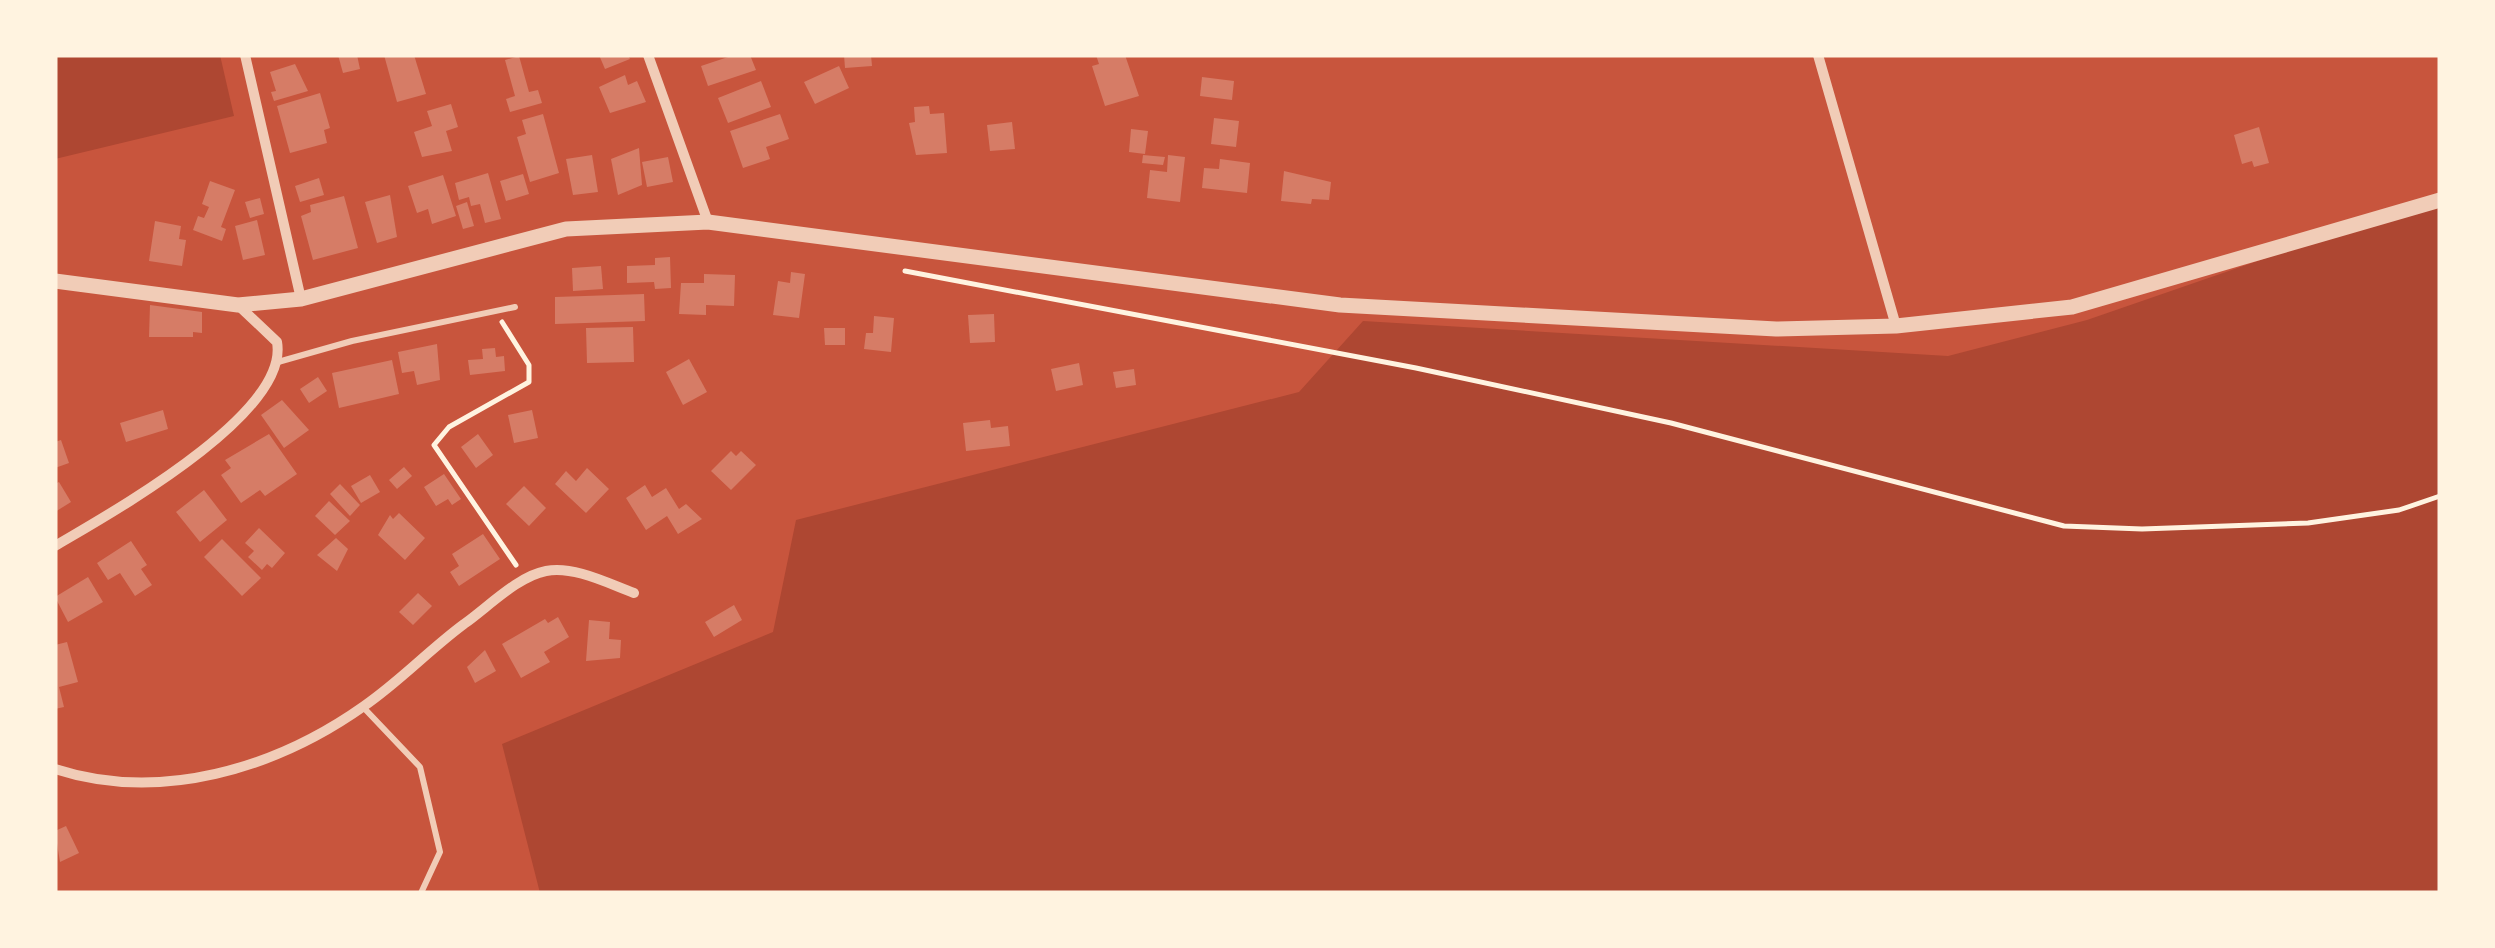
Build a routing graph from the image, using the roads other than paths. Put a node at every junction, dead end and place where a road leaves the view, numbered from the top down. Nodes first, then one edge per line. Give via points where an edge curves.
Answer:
1 (246, 55) edge
2 (648, 55) edge
3 (1818, 55) edge
4 (2440, 200) edge
5 (708, 222) junction
6 (55, 281) edge
7 (301, 298) junction
8 (238, 305) junction
9 (515, 307) dead end
10 (1896, 326) junction
11 (278, 362) junction
12 (55, 546) edge
13 (634, 593) dead end
14 (363, 707) junction
15 (55, 769) edge
16 (422, 893) edge

1 - 7 street
2 - 5 street
3 - 10 street
4 - 10 street via 2072,307
5 - 7 street via 566,229
5 - 10 street via 1340,305 1776,329
6 - 8 street
7 - 8 street
8 - 11 street via 277,342
9 - 11 lane
11 - 12 street via 228,430 168,479
13 - 14 street via 558,570 526,580
14 - 15 street via 262,762 172,784 96,780
14 - 16 lane via 420,767 440,852

